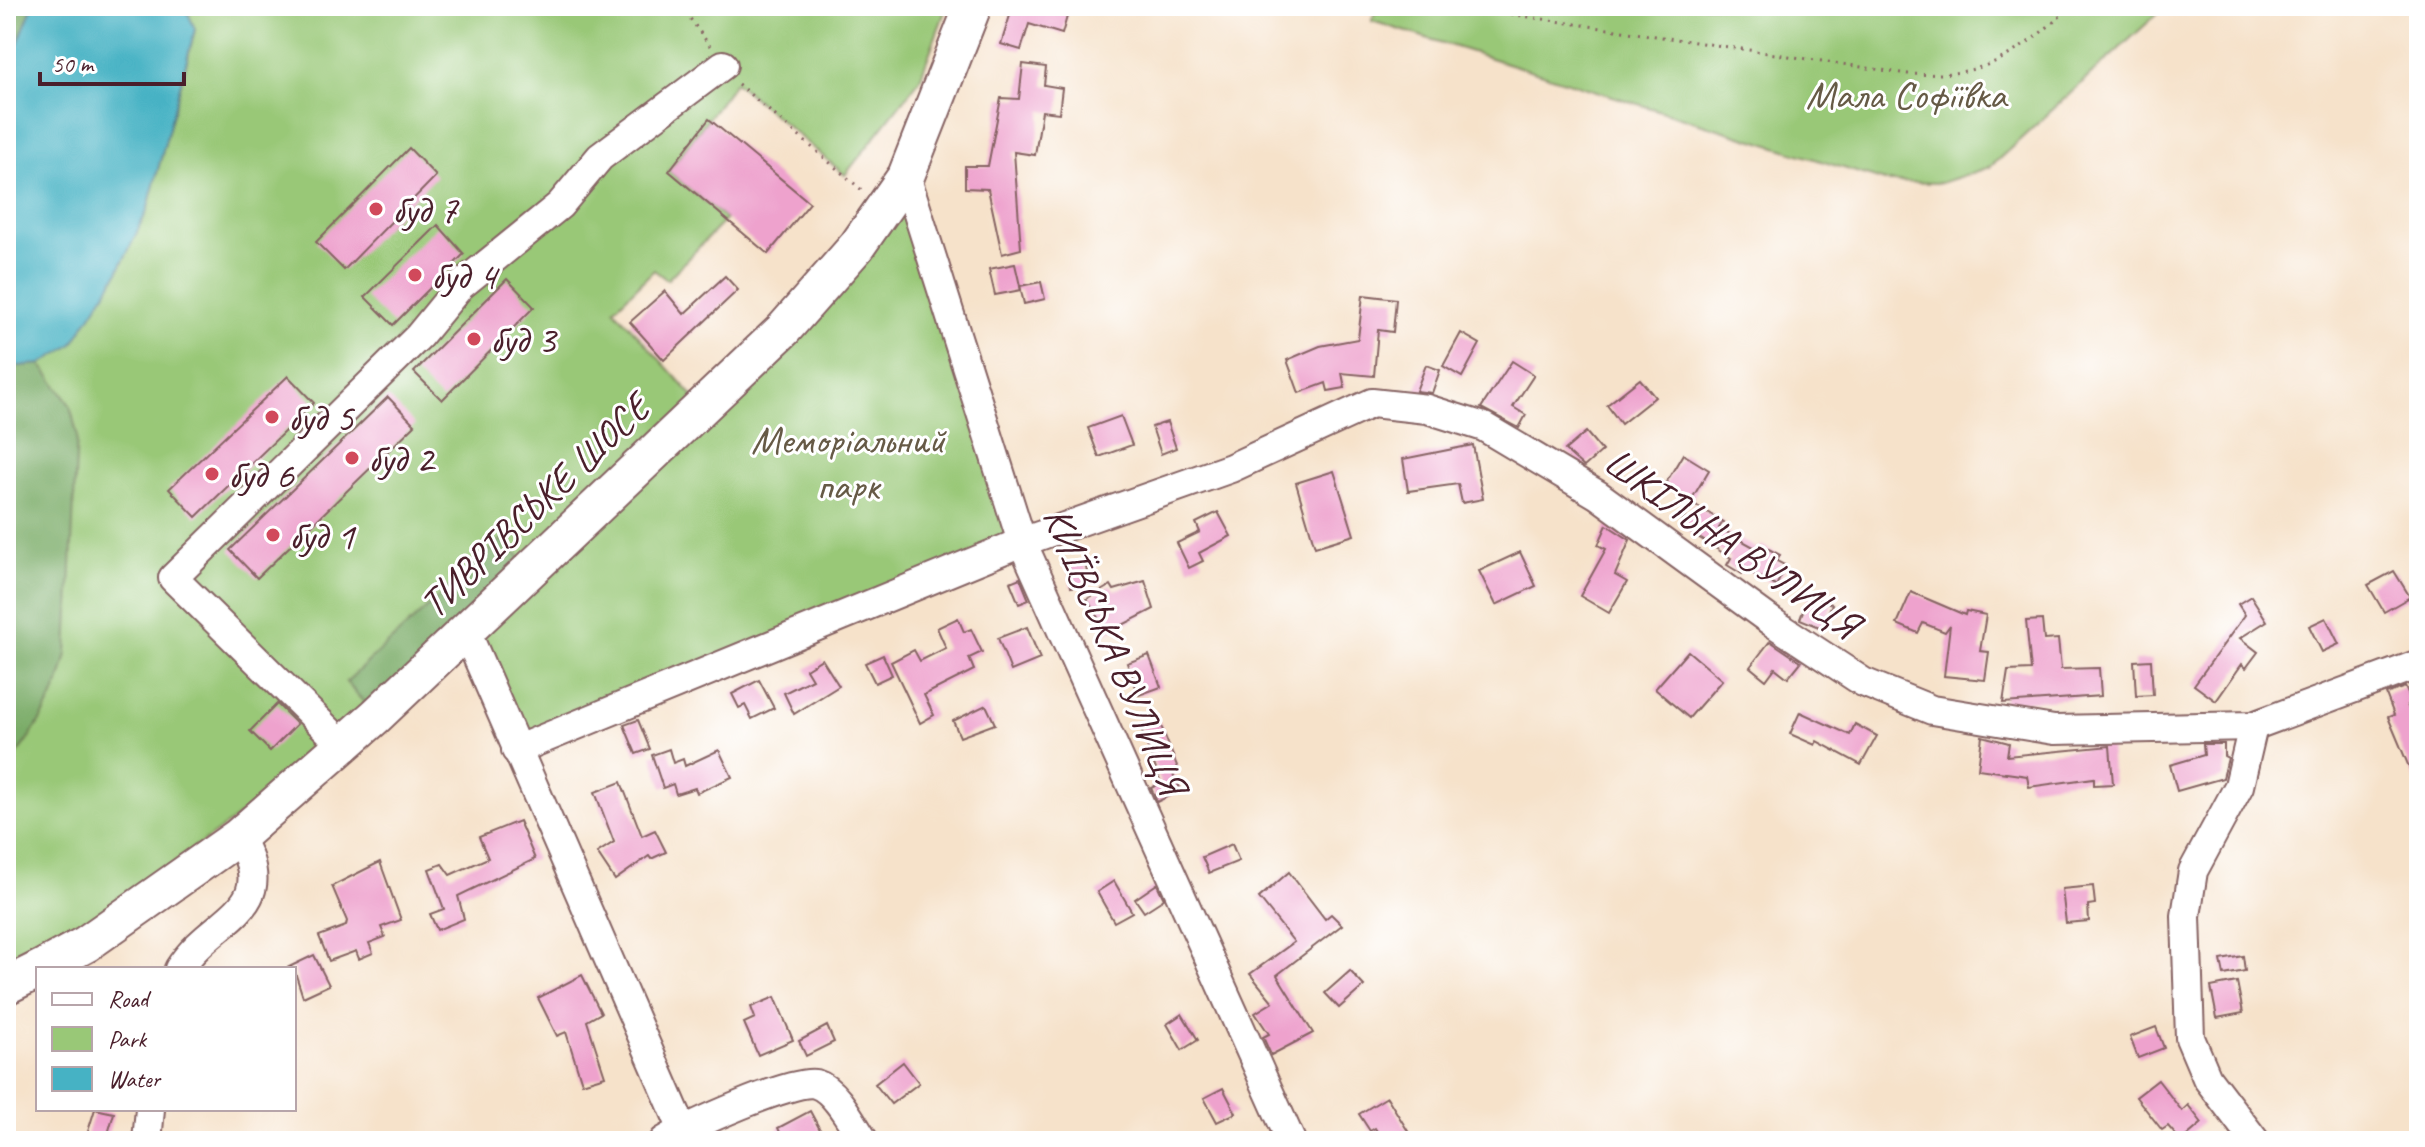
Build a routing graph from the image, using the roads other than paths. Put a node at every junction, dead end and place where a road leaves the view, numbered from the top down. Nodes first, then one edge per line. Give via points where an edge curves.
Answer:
1 (973, 6) edge
2 (723, 65) road end
3 (906, 176) junction
4 (1022, 542) junction
5 (466, 631) junction
6 (2419, 664) edge
7 (2253, 726) junction
8 (343, 745) junction
9 (516, 750) junction
10 (238, 837) junction
11 (44, 967) edge
12 (180, 967) edge
13 (36, 971) edge
14 (6, 986) edge
15 (150, 1111) edge
16 (674, 1136) edge
17 (147, 1141) edge
18 (864, 1141) edge
19 (1291, 1141) edge
20 (2255, 1141) edge

1 - 3 main road, ТИВРІВСЬКЕ ШОСЕ
2 - 8 street via 600,157 560,205 460,286 419,336 173,578
3 - 4 street, КИЇВСЬКА ВУЛИЦЯ
3 - 5 main road, ТИВРІВСЬКЕ ШОСЕ via 838,270 783,330
4 - 7 street, ШКІЛЬНА ВУЛИЦЯ via 1231,468 1372,403 1427,409 1484,427 1598,495 1863,682 1932,710 2054,730
4 - 9 street, ШКІЛЬНА ВУЛИЦЯ
4 - 19 street, КИЇВСЬКА ВУЛИЦЯ
5 - 8 main road, ТИВРІВСЬКЕ ШОСЕ
5 - 9 street
6 - 7 street, ШКІЛЬНА ВУЛИЦЯ
7 - 20 street via 2239,786 2193,871 2186,916 2187,1023 2194,1051 2207,1078
8 - 10 main road, ТИВРІВСЬКЕ ШОСЕ
9 - 16 street
10 - 11 main road, ТИВРІВСЬКЕ ШОСЕ via 86,944
10 - 12 street via 256,874 253,889
13 - 14 main road, ТИВРІВСЬКЕ ШОСЕ
15 - 17 street
16 - 18 street via 793,1085 816,1084 832,1096

